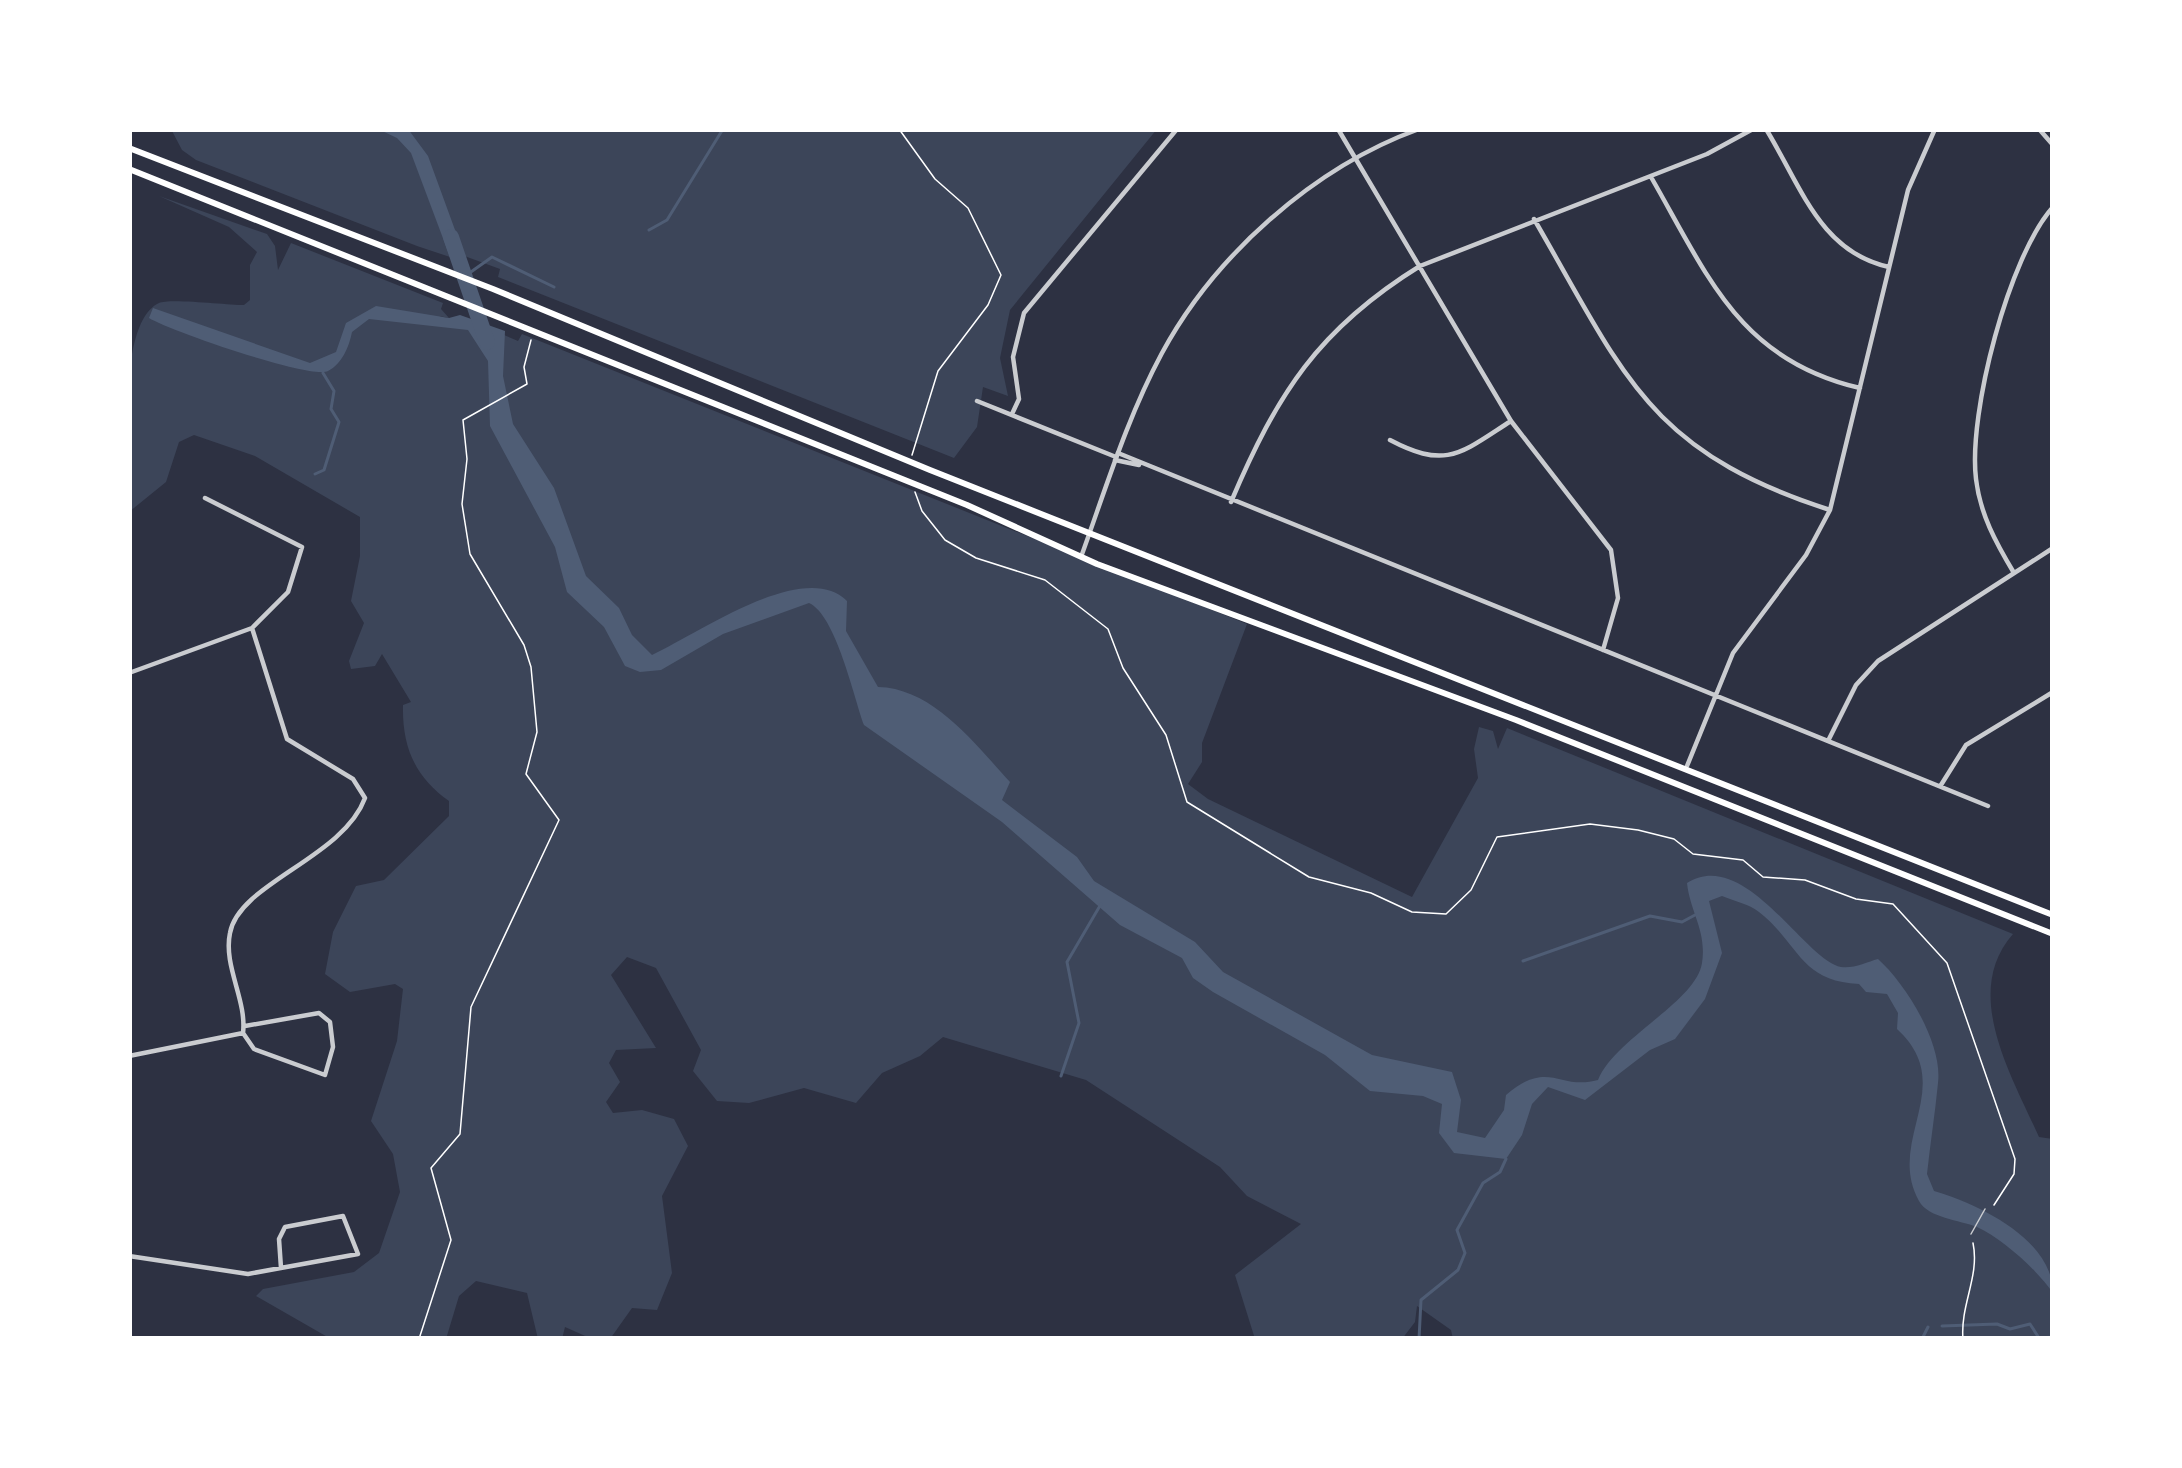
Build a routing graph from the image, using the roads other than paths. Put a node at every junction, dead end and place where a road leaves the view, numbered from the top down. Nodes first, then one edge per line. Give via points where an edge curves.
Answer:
1 (1178, 129) edge
2 (1338, 129) edge
3 (1419, 129) edge
4 (1753, 129) edge
5 (1766, 129) edge
6 (1921, 129) edge
7 (2039, 129) edge
8 (1933, 132) edge
9 (2053, 145) edge
10 (129, 148) edge
11 (1357, 160) junction
12 (129, 169) edge
13 (1651, 177) junction
14 (2053, 207) edge
15 (1534, 219) junction
16 (1420, 266) junction
17 (1889, 267) junction
18 (1860, 388) junction
19 (977, 400) dead end
20 (1012, 415) junction
21 (1511, 421) junction
22 (1390, 440) dead end
23 (1116, 456) junction
24 (205, 498) dead end
25 (1231, 502) junction
26 (1830, 510) junction
27 (1091, 530) junction
28 (2053, 548) edge
29 (1081, 557) junction
30 (2014, 573) junction
31 (252, 628) junction
32 (1603, 651) junction
33 (129, 673) edge
34 (2053, 692) edge
35 (1715, 697) junction
36 (1828, 741) junction
37 (1687, 766) junction
38 (1940, 786) junction
39 (1738, 787) junction
40 (1730, 805) junction
41 (1988, 806) dead end
42 (1941, 869) junction
43 (1934, 887) junction
44 (2053, 915) edge
45 (2053, 934) edge
46 (244, 1030) junction
47 (129, 1056) edge
48 (1985, 1210) road end
49 (1971, 1234) road end
50 (129, 1256) edge
51 (281, 1268) junction

1 - 20 street via 1024,313
2 - 11 street
3 - 11 street
4 - 13 street
5 - 17 street via 1834,242 1859,261
6 - 8 street
7 - 9 street
8 - 17 street
10 - 27 main road
11 - 16 street
11 - 23 street via 1287,207 1213,279 1163,351
12 - 29 main road
13 - 15 street
13 - 18 street via 1746,332 1802,371
14 - 30 street via 2011,282 1977,428 1981,502
15 - 16 street
15 - 26 street via 1624,374 1669,427 1738,476
16 - 21 street
16 - 25 street via 1358,308 1303,364
17 - 18 street
18 - 26 street
19 - 20 street
20 - 23 street
21 - 22 street via 1444,458
21 - 32 street via 1611,550 1618,598
23 - 25 street
23 - 27 street
24 - 31 street via 302,547 288,592
25 - 32 street
26 - 35 street via 1733,653
27 - 29 street
27 - 37 main road
28 - 30 street
29 - 40 main road
30 - 36 street via 1878,661
31 - 33 street
31 - 46 street via 286,739 353,779 365,798 344,830 235,916 229,951
32 - 35 street
34 - 38 street via 1966,746
35 - 36 street
35 - 37 street
36 - 38 street
37 - 39 main road
38 - 41 street
39 - 40 main road
39 - 42 main road
40 - 43 main road
42 - 43 main road
42 - 44 main road
43 - 45 main road
46 - 46 street via 254,1049 325,1075 334,1047 330,1022 319,1013
46 - 47 street
48 - 49 lane
50 - 51 street via 248,1274
51 - 51 street via 285,1227 350,1221 358,1254

